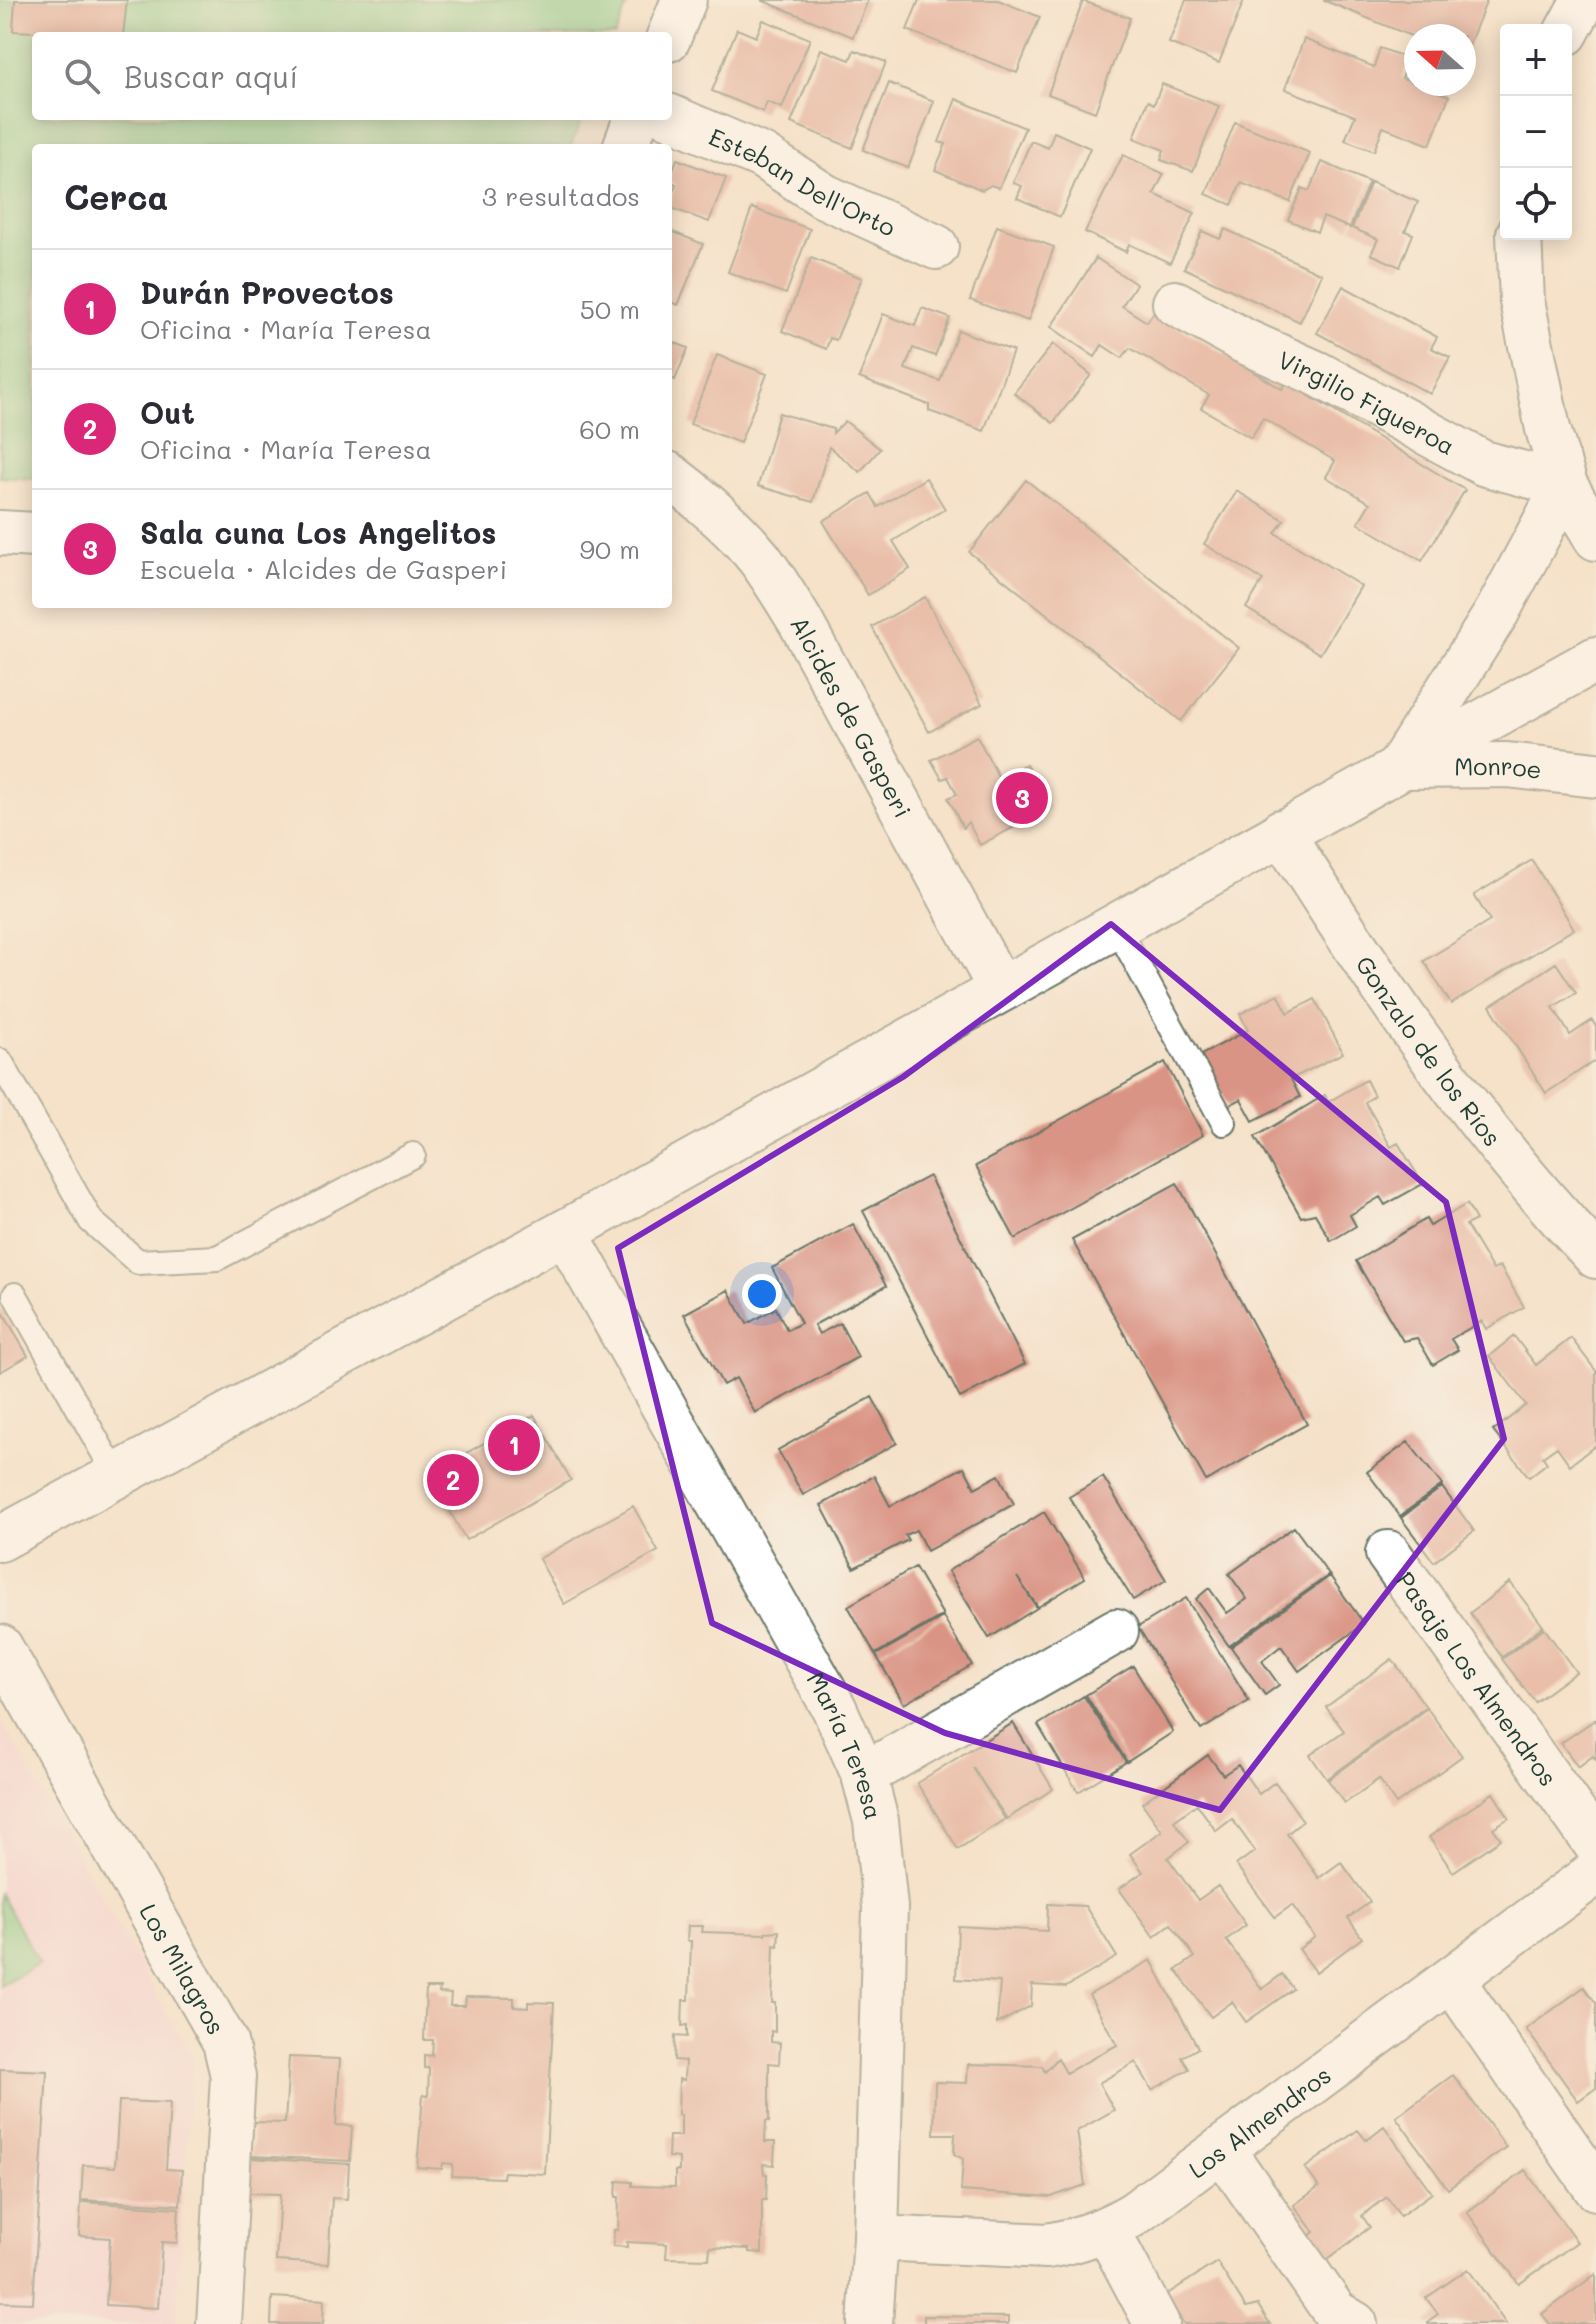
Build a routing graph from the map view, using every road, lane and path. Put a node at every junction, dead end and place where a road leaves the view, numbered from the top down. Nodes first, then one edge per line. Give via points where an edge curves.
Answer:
1 (684, 0) edge
2 (671, 32) edge
3 (672, 118) edge
4 (636, 120) edge
5 (626, 144) edge
6 (1519, 240) edge
7 (936, 247) dead end
8 (1175, 303) dead end
9 (672, 477) edge
10 (1565, 485) junction
11 (0, 533) edge
12 (32, 535) edge
13 (1596, 538) edge
14 (1596, 659) edge
15 (1400, 766) junction
16 (1596, 775) edge
17 (1281, 832) junction
18 (1115, 924) junction
19 (1000, 988) junction
20 (0, 1061) edge
21 (1224, 1123) dead end
22 (413, 1155) dead end
23 (565, 1232) junction
24 (1596, 1256) edge
25 (15, 1295) dead end
26 (116, 1475) junction
27 (0, 1539) edge
28 (1388, 1553) dead end
29 (1116, 1631) dead end
30 (0, 1647) edge
31 (864, 1775) junction
32 (1596, 1844) edge
33 (1596, 1872) edge
34 (1452, 1980) junction
35 (1222, 2149) junction
36 (1596, 2188) edge
37 (1107, 2230) junction
38 (876, 2238) junction
39 (219, 2324) edge
40 (870, 2324) edge
41 (1157, 2324) edge
42 (1355, 2324) edge

1 - 2 street
3 - 7 street, Esteban Dell'Orto via 762,156 824,196
4 - 5 street
6 - 10 street via 1522,301
8 - 10 street, Virgilio Figueroa via 1483,463
9 - 19 street, Alcides de Gasperi via 735,532 776,583
10 - 13 street
10 - 15 street via 1497,612
11 - 12 street
14 - 15 street
15 - 16 street, Monroe via 1507,765
15 - 17 street
17 - 18 street
17 - 24 street, Gonzalo de los Ríos via 1422,1045 1520,1172
18 - 19 street
18 - 21 lane
19 - 23 street
20 - 22 lane via 91,1221 138,1262 217,1258
23 - 26 street
23 - 31 street, María Teresa via 834,1708
25 - 26 lane
26 - 27 street
28 - 32 street, Pasaje Los Almendros
29 - 31 street
30 - 39 street, Los Milagros via 225,2042 233,2076
31 - 38 street, María Teresa via 876,1821 885,1907
33 - 34 street, Los Almendros
34 - 35 street, Los Almendros
34 - 36 street
35 - 37 street, Los Almendros
35 - 42 street via 1335,2312
37 - 38 street, Los Almendros via 1047,2246
37 - 41 street
38 - 40 street, María Teresa

